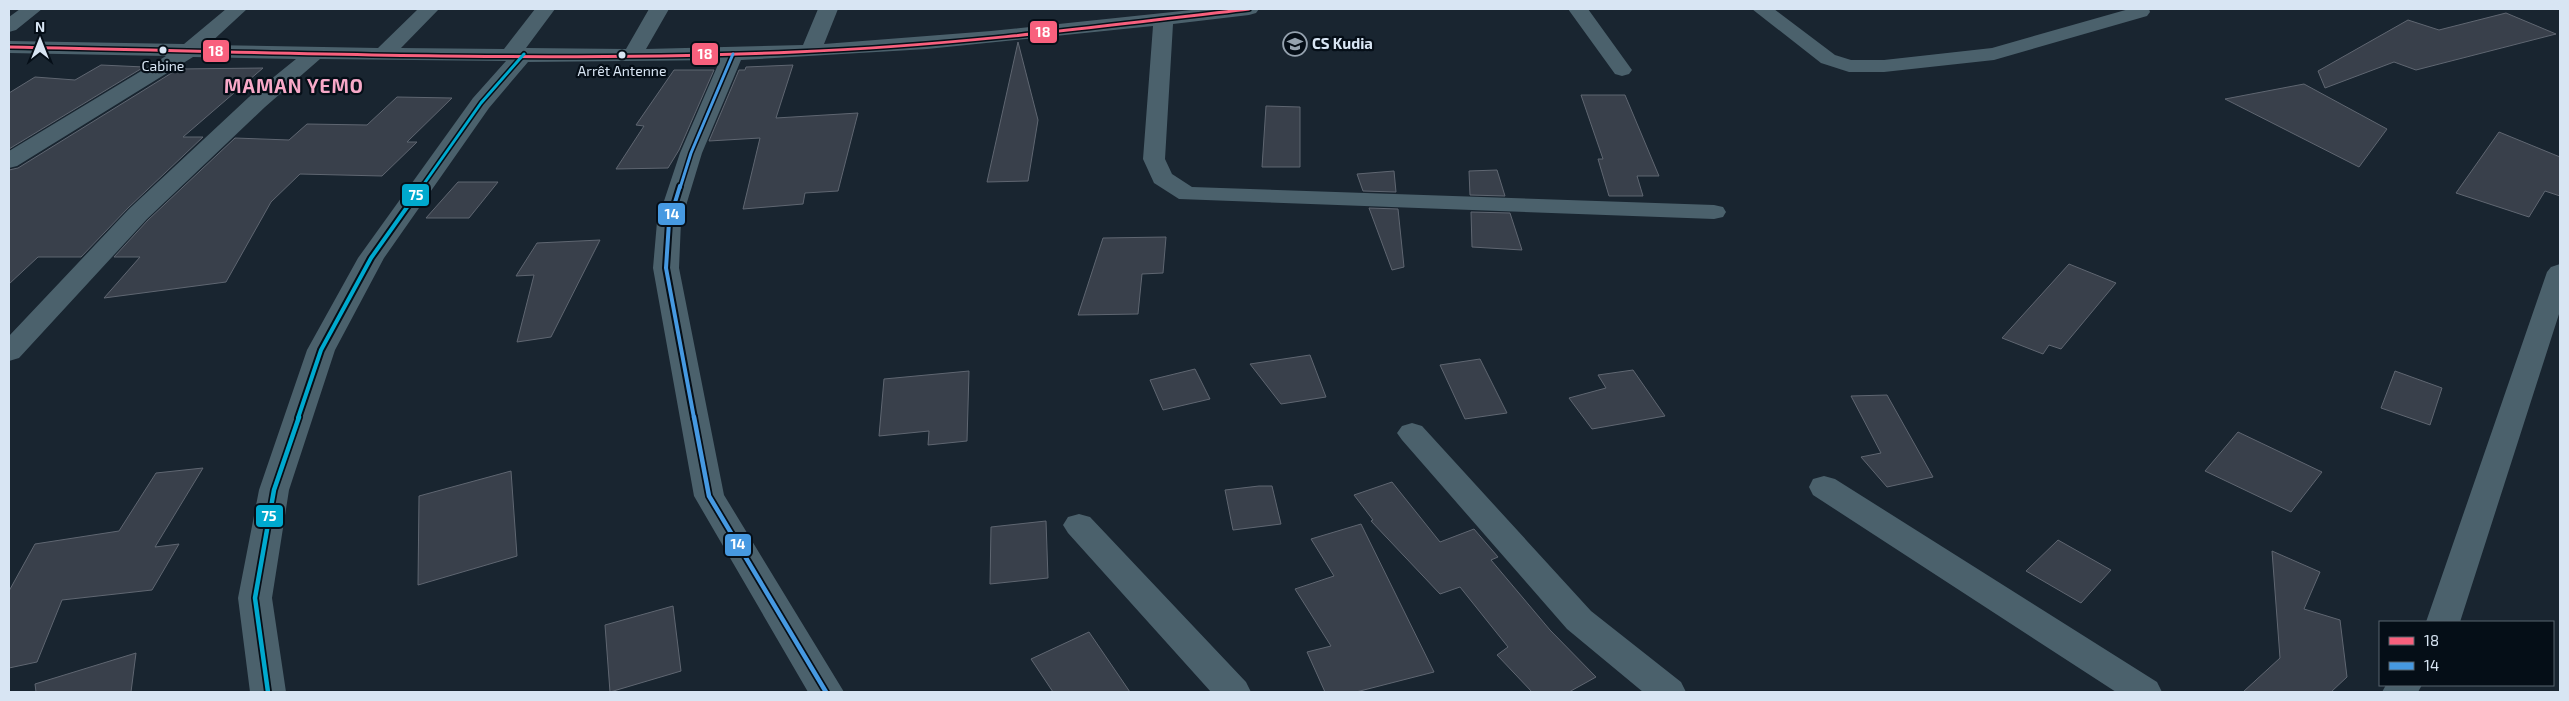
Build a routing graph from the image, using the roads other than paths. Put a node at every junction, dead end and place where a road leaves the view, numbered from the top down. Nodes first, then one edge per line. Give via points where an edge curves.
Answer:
1 (32, 9) edge
2 (237, 9) edge
3 (429, 9) edge
4 (545, 9) edge
5 (659, 9) edge
6 (828, 9) edge
7 (1072, 9) edge
8 (1249, 9) edge
9 (1578, 9) edge
10 (1762, 9) edge
11 (2139, 9) edge
12 (1163, 19) junction
13 (9, 26) edge
14 (1076, 29) junction
15 (9, 47) edge
16 (190, 50) junction
17 (811, 51) junction
18 (315, 52) junction
19 (384, 52) junction
20 (517, 54) junction
21 (633, 54) junction
22 (733, 54) junction
23 (1622, 70) dead end
24 (9, 161) edge
25 (1714, 212) dead end
26 (2560, 272) edge
27 (9, 352) edge
28 (1412, 433) dead end
29 (1824, 487) dead end
30 (1079, 525) dead end
31 (2443, 621) edge
32 (268, 692) edge
33 (826, 692) edge
34 (1233, 692) edge
35 (1668, 692) edge
36 (2144, 692) edge

1 - 13 street
2 - 16 street
3 - 19 street
4 - 20 street
5 - 21 street
6 - 17 street
7 - 14 street
8 - 12 street
9 - 23 street
10 - 11 street via 1828,58 1849,66 1884,66 1994,54 2140,12
12 - 14 street
12 - 25 street via 1154,158 1162,178 1187,194
14 - 17 street via 957,42
15 - 16 street
16 - 18 street
16 - 24 street
17 - 22 street
18 - 19 street
18 - 27 street via 256,102 138,214
19 - 20 street
20 - 21 street
20 - 32 street via 376,251 321,350 274,490 255,598
21 - 22 street
22 - 33 street via 691,153 668,222 666,268 709,496
26 - 31 street
28 - 35 street via 1579,620
29 - 36 street
30 - 34 street

